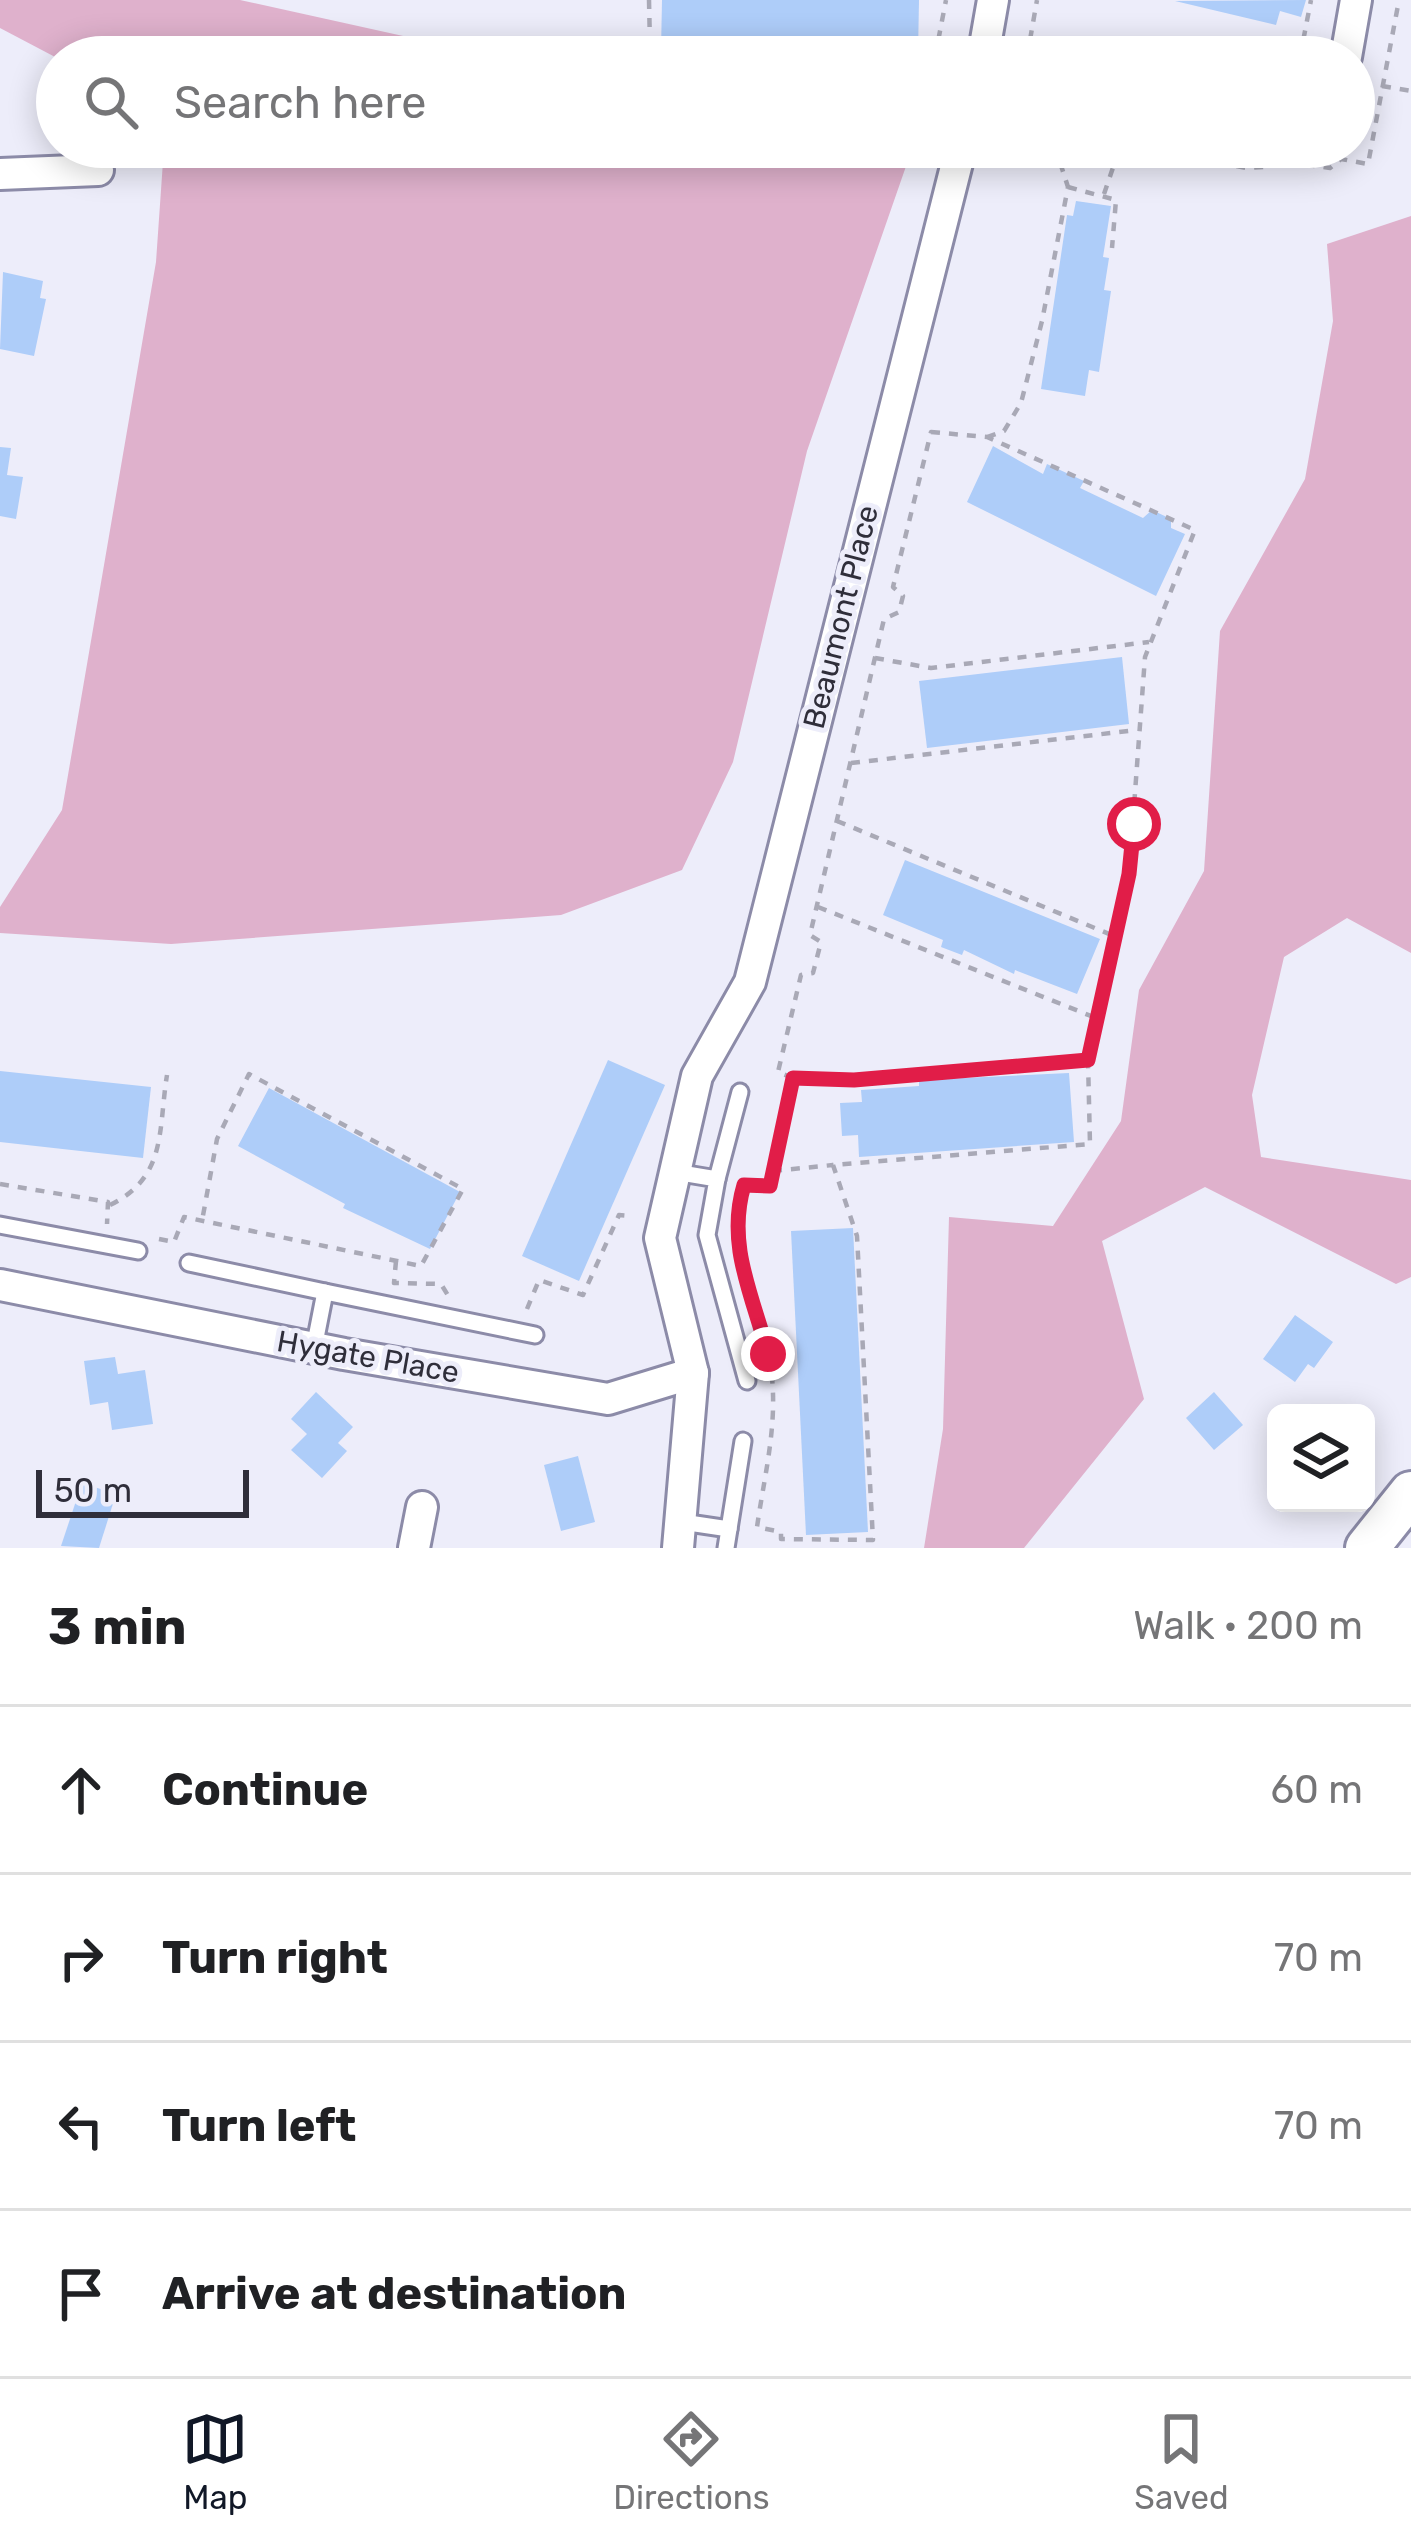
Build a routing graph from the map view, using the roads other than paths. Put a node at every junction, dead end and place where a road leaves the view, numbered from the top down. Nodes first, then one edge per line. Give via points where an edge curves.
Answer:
1 (993, 0) edge
2 (1356, 0) edge
3 (987, 36) edge
4 (1350, 36) edge
5 (957, 168) edge
6 (98, 170) dead end
7 (0, 174) edge
8 (740, 1092) dead end
9 (675, 1172) junction
10 (717, 1179) junction
11 (0, 1226) edge
12 (138, 1251) dead end
13 (190, 1264) dead end
14 (0, 1285) edge
15 (326, 1292) junction
16 (535, 1335) dead end
17 (314, 1348) junction
18 (693, 1373) junction
19 (747, 1381) dead end
20 (742, 1441) dead end
21 (1411, 1493) edge
22 (422, 1507) dead end
23 (729, 1529) junction
24 (680, 1535) edge
25 (414, 1548) edge
26 (726, 1548) edge
27 (1366, 1548) edge

1 - 3 street
2 - 4 street
5 - 9 street, Beaumont Place via 750,982 698,1076
6 - 7 street
8 - 10 lane
9 - 10 lane
9 - 18 street, Beaumont Place via 660,1238
10 - 19 lane via 707,1235
11 - 12 lane
13 - 15 lane
14 - 17 street, Hygate Place
15 - 16 lane
15 - 17 lane
17 - 18 street, Hygate Place via 608,1399
18 - 24 street, Beaumont Place
20 - 23 lane
21 - 27 main road
22 - 25 street
23 - 24 lane
23 - 26 lane

